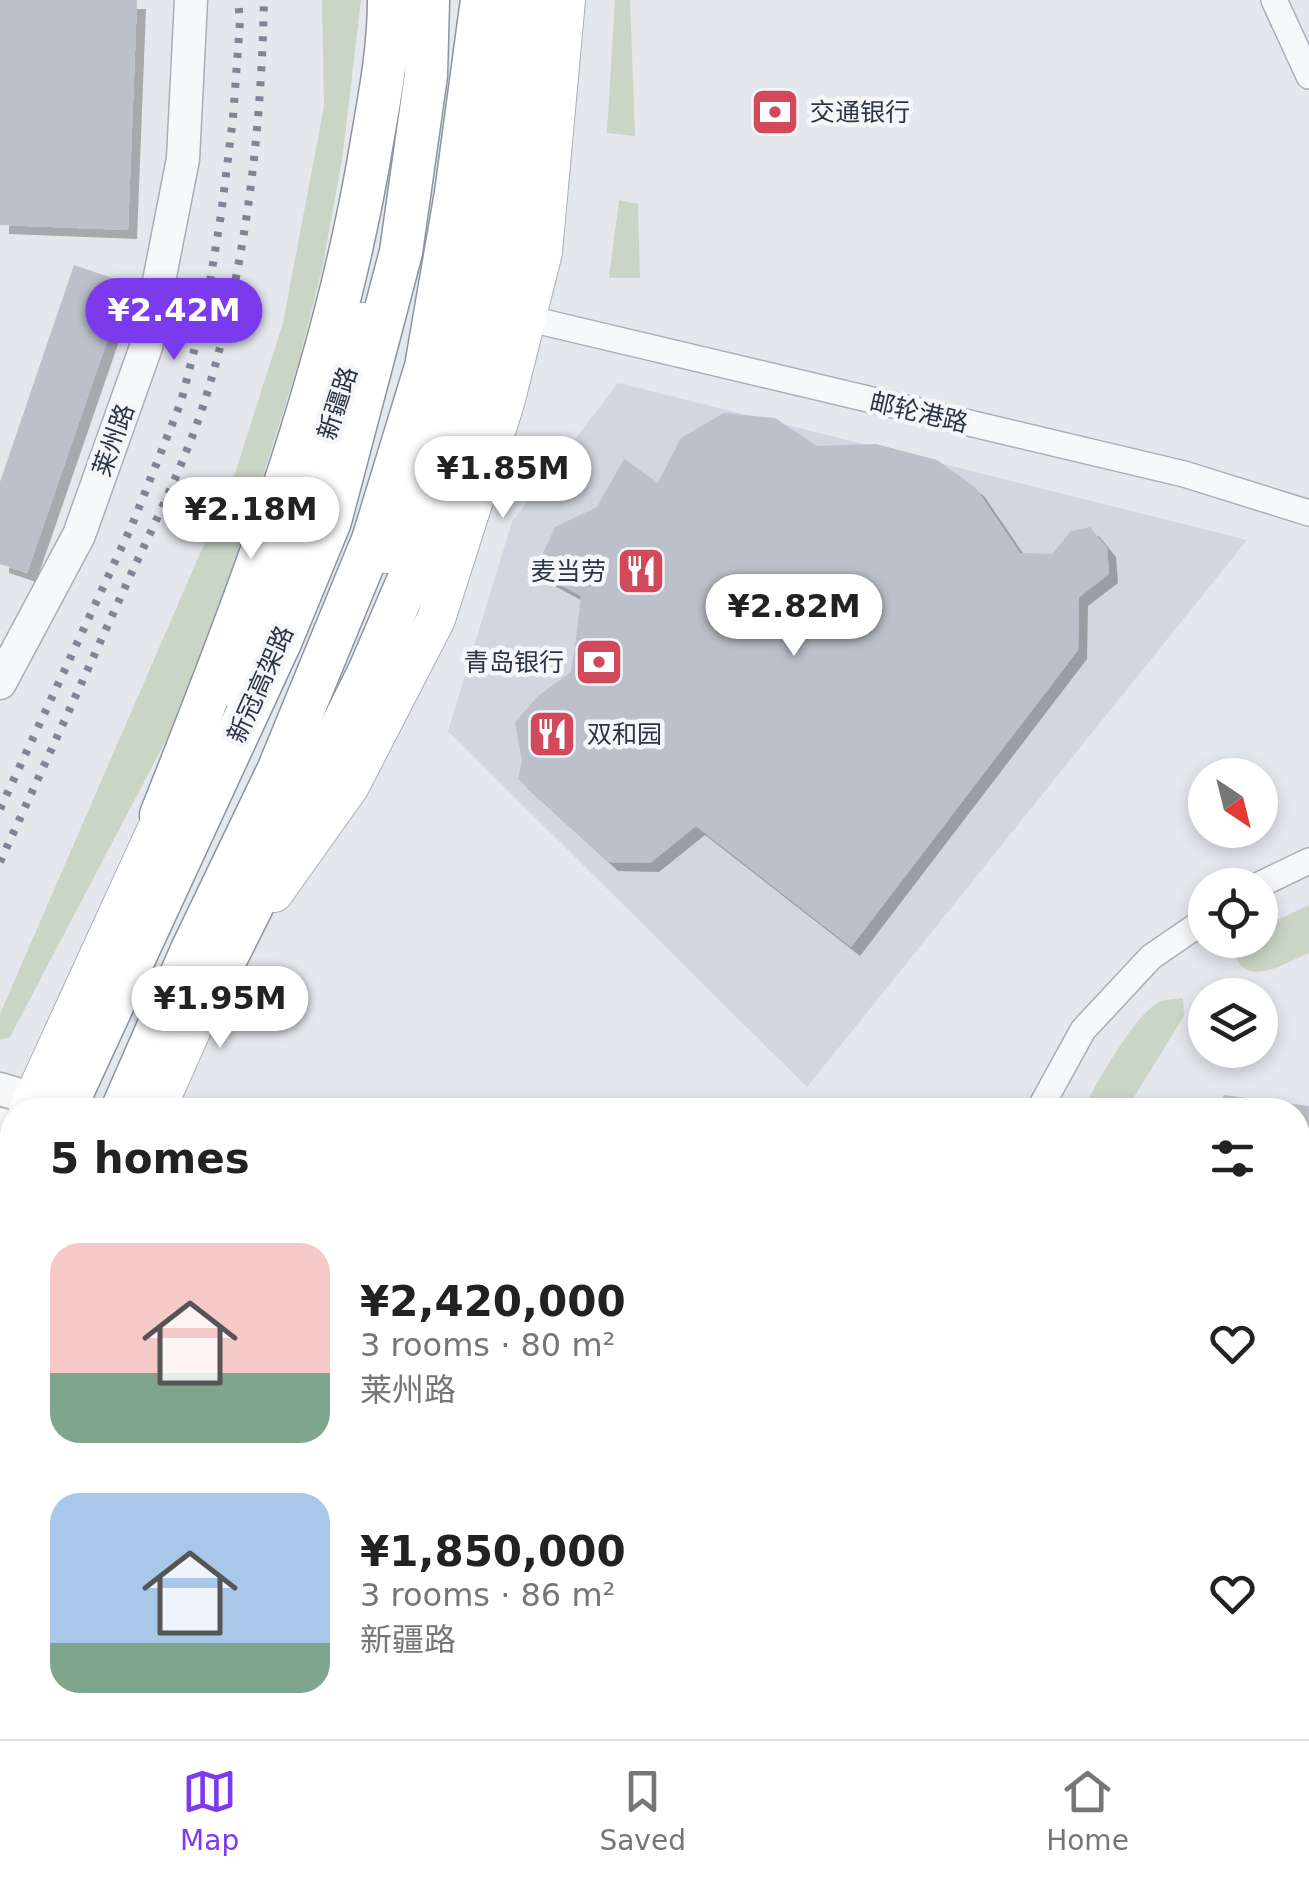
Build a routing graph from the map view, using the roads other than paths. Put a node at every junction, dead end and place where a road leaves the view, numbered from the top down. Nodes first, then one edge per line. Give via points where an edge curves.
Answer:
1 (191, 0) edge
2 (389, 0) edge
3 (417, 0) edge
4 (428, 0) edge
5 (482, 0) edge
6 (501, 0) edge
7 (526, 0) edge
8 (566, 0) edge
9 (1274, 0) edge
10 (1309, 76) edge
11 (526, 318) junction
12 (1309, 513) edge
13 (0, 683) edge
14 (161, 816) junction
15 (1309, 861) edge
16 (1278, 876) edge
17 (1188, 932) edge
18 (222, 964) junction
19 (36, 1098) edge
20 (37, 1098) edge
21 (127, 1098) edge
22 (161, 1098) edge
23 (1046, 1098) edge

1 - 13 street, 莱州路 via 183,159 146,347 79,535
2 - 14 highway via 389,42 356,232 319,368 276,518
3 - 14 main road, 新疆路 via 417,43 373,291 278,590
4 - 20 highway, 新冠高架路 via 426,75 400,252 330,521 280,640
5 - 21 highway, 新冠高架路 via 426,367 373,540 278,771
6 - 18 main road via 482,203 453,364 373,594 283,799
7 - 18 highway via 510,234 432,525 369,672
8 - 11 main road via 542,252
9 - 10 street
11 - 12 street, 邮轮港路 via 1184,474
11 - 18 main road via 436,619 350,786
14 - 19 main road, 新疆路
15 - 16 street
17 - 23 street via 1152,957 1083,1030
18 - 22 main road

